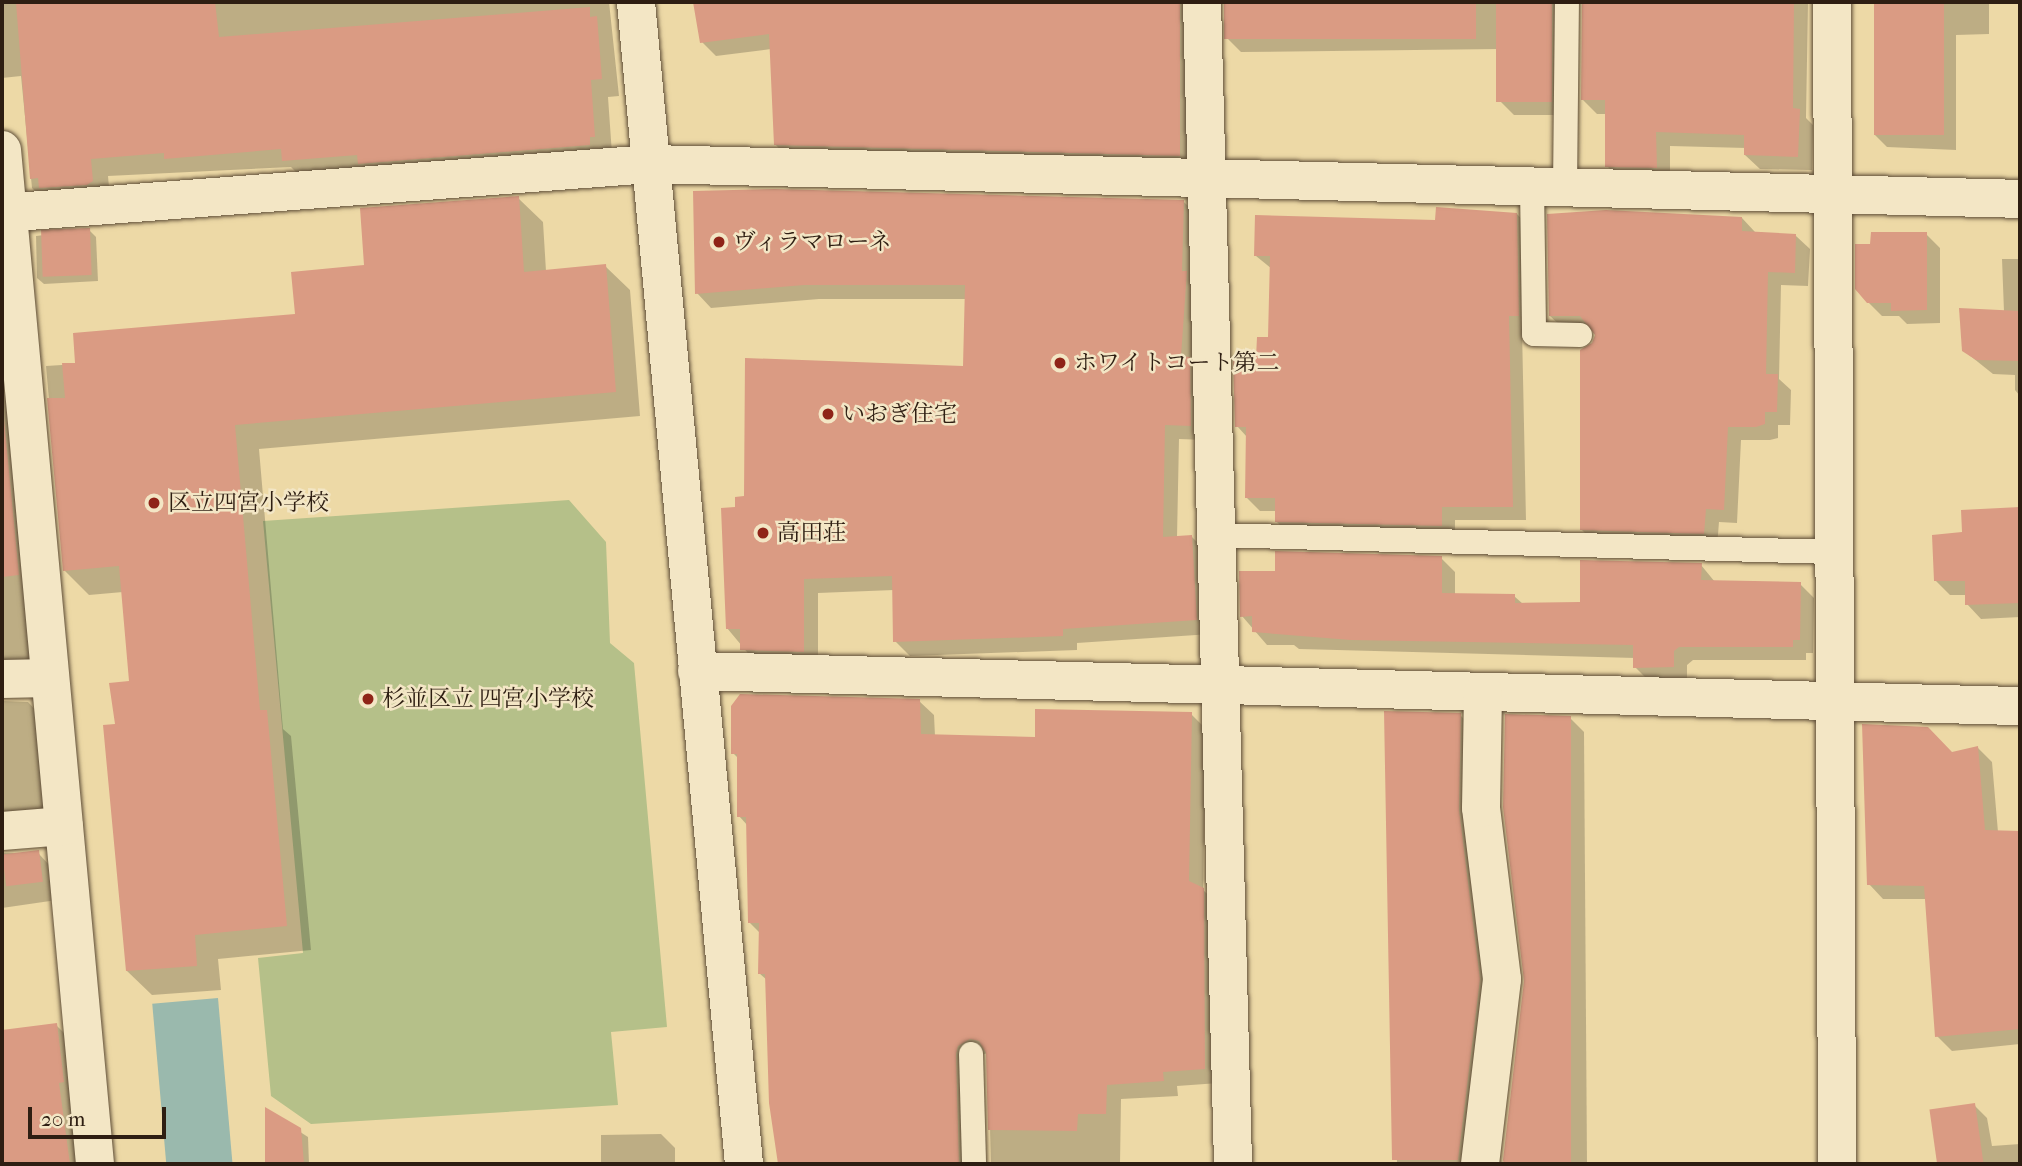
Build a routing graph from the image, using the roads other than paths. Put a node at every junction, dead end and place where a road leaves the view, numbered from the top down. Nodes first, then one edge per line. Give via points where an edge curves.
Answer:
1 (636, 2) edge
2 (1202, 2) edge
3 (1567, 2) edge
4 (1832, 2) edge
5 (2, 150) edge
6 (651, 164) junction
7 (1207, 176) junction
8 (1548, 187) junction
9 (1834, 195) junction
10 (2020, 199) edge
11 (5, 213) edge
12 (1580, 335) dead end
13 (1216, 535) junction
14 (1832, 552) junction
15 (697, 671) junction
16 (50, 678) junction
17 (2, 679) edge
18 (1219, 682) junction
19 (1483, 693) junction
20 (1834, 700) junction
21 (2020, 706) edge
22 (64, 826) junction
23 (2, 831) edge
24 (971, 1054) dead end
25 (95, 1164) edge
26 (744, 1164) edge
27 (974, 1164) edge
28 (1233, 1164) edge
29 (1480, 1164) edge
30 (1837, 1164) edge

1 - 6 street
2 - 7 street
3 - 8 lane
4 - 9 street
5 - 11 street
6 - 7 street
6 - 11 street
6 - 15 street
7 - 8 street
7 - 13 street
8 - 9 street
8 - 12 lane via 1534,334
9 - 10 street
9 - 14 street
11 - 16 street
13 - 14 lane
13 - 18 street
14 - 20 street
15 - 18 street
15 - 26 street
16 - 17 street
16 - 22 street
18 - 19 street
18 - 28 street
19 - 20 street
19 - 29 street via 1481,808 1502,979
20 - 21 street
20 - 30 street
22 - 23 street
22 - 25 street
24 - 27 lane

